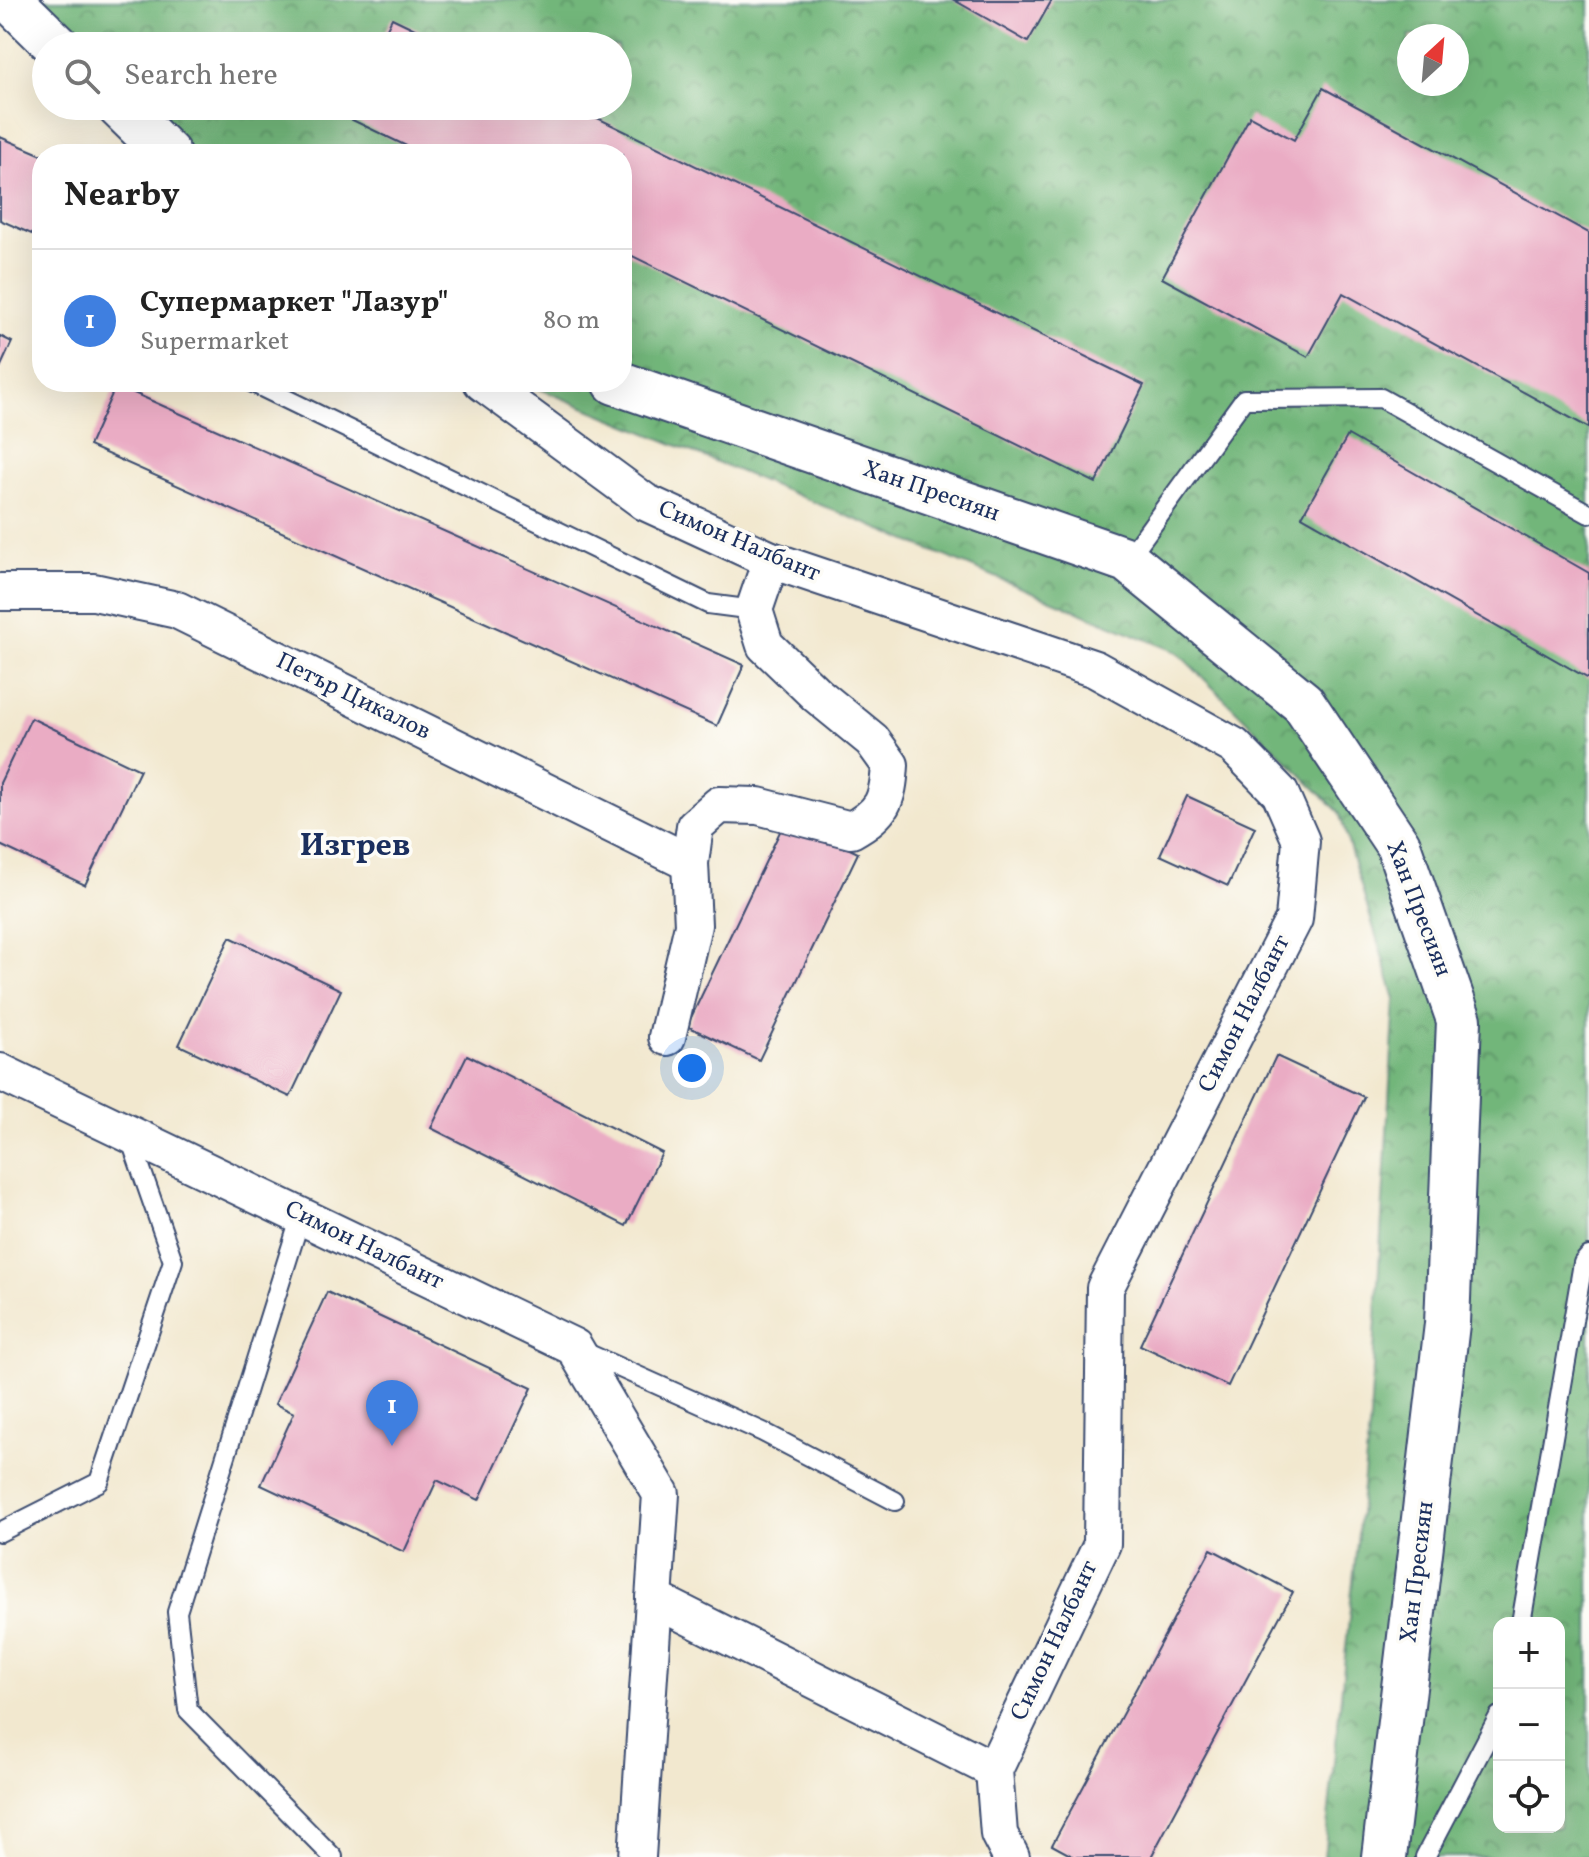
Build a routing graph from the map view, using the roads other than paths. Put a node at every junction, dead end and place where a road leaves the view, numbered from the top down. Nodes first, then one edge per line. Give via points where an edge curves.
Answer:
1 (10, 0) edge
2 (43, 32) edge
3 (133, 120) edge
4 (158, 144) edge
5 (632, 388) edge
6 (272, 392) edge
7 (496, 392) edge
8 (1589, 514) edge
9 (771, 560) junction
10 (1127, 560) junction
11 (0, 592) edge
12 (754, 610) junction
13 (690, 863) junction
14 (667, 1037) dead end
15 (0, 1072) edge
16 (128, 1133) junction
17 (301, 1216) junction
18 (1589, 1256) edge
19 (574, 1347) junction
20 (895, 1501) dead end
21 (0, 1532) edge
22 (654, 1599) junction
23 (1522, 1617) edge
24 (1493, 1727) edge
25 (994, 1770) junction
26 (333, 1857) edge
27 (637, 1857) edge
28 (1011, 1857) edge
29 (1384, 1857) edge
30 (1425, 1857) edge

1 - 2 street
3 - 4 street
5 - 10 street, Хан Пресиян
6 - 12 lane via 708,604
7 - 9 street, Симон Налбант via 645,502
8 - 10 lane via 1381,398 1244,399
9 - 12 street
9 - 25 street, Симон Налбант via 1095,669 1234,746 1280,793 1301,841 1294,919 1105,1288 1102,1544
10 - 29 street, Хан Пресиян via 1303,703 1398,845 1459,1020 1447,1324
11 - 13 street, Петър Цикалов via 94,592 177,610
12 - 13 street via 765,645 872,740 890,765 888,795 872,819 851,830 758,806 719,805 695,826
13 - 14 street via 693,925
15 - 16 street, Симон Налбант
16 - 17 street, Симон Налбант
16 - 21 lane via 173,1261 99,1482
17 - 19 street, Симон Налбант
17 - 26 lane via 177,1612 188,1710
18 - 23 lane via 1583,1263
19 - 20 lane via 763,1432
19 - 22 street via 661,1494
22 - 25 street
22 - 27 street
24 - 30 lane
25 - 28 street via 999,1834

